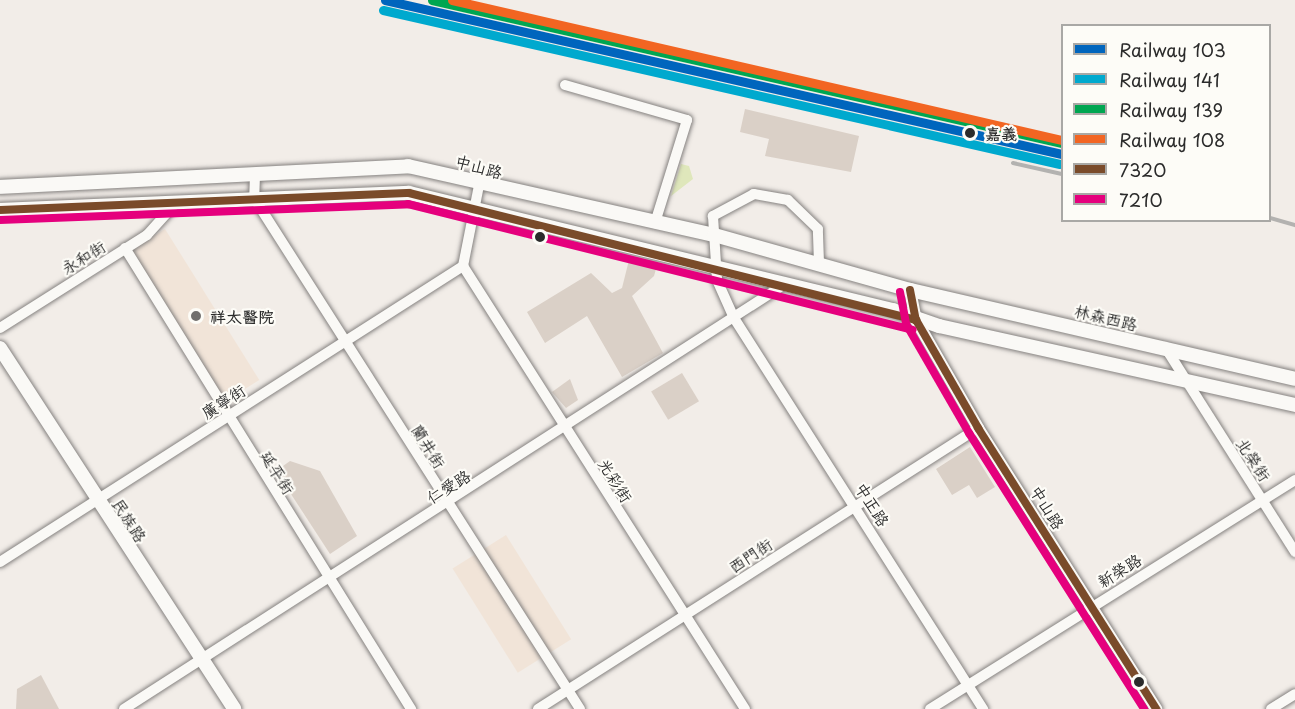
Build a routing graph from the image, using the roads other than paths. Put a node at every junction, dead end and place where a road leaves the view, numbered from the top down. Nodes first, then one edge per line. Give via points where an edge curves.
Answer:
1 (565, 86) dead end
2 (255, 175) junction
3 (179, 180) junction
4 (479, 185) junction
5 (0, 187) edge
6 (254, 198) junction
7 (175, 204) junction
8 (0, 210) edge
9 (472, 210) junction
10 (655, 223) junction
11 (714, 235) junction
12 (125, 248) junction
13 (819, 262) junction
14 (463, 266) junction
15 (716, 266) junction
16 (785, 284) junction
17 (910, 290) junction
18 (734, 318) junction
19 (916, 320) junction
20 (0, 328) edge
21 (344, 339) junction
22 (1165, 347) junction
23 (0, 348) edge
24 (1295, 380) edge
25 (1188, 382) junction
26 (1295, 405) edge
27 (226, 417) junction
28 (566, 428) junction
29 (978, 428) junction
30 (1295, 480) edge
31 (96, 499) junction
32 (1262, 499) junction
33 (447, 504) junction
34 (855, 504) junction
35 (1295, 552) edge
36 (0, 562) edge
37 (328, 579) junction
38 (1090, 605) junction
39 (685, 615) junction
40 (202, 660) junction
41 (968, 685) junction
42 (568, 690) junction
43 (1295, 694) edge
44 (124, 709) edge
45 (234, 709) edge
46 (411, 709) edge
47 (538, 709) edge
48 (580, 709) edge
49 (745, 709) edge
50 (930, 709) edge
51 (984, 709) edge
52 (1156, 709) edge
53 (1271, 709) edge

1 - 10 street via 687,120
2 - 3 main road, 中山路
2 - 4 main road, 中山路 via 408,166
2 - 6 street
3 - 5 main road, 中山路
3 - 7 main road
4 - 9 street
4 - 10 main road, 中山路
6 - 7 main road
6 - 9 main road via 393,191
6 - 21 street, 蘭井街
7 - 8 main road
7 - 12 street, 永和街 via 147,235
9 - 14 street
9 - 15 main road
10 - 11 main road, 中山路
11 - 13 main road, 中山路
11 - 13 street via 713,216 739,199 772,194 801,208 818,229
11 - 15 street, 中正路
12 - 20 street, 永和街
12 - 27 street, 延平街
13 - 17 main road, 中山路
14 - 21 street, 廣寧街
14 - 28 street, 光彩街
15 - 16 main road
15 - 18 street, 中正路
16 - 18 street, 仁愛路
16 - 19 main road
17 - 19 street, 中山路
17 - 22 main road, 林森西路
18 - 28 street, 仁愛路
18 - 34 street, 中正路
19 - 25 main road
19 - 29 street, 中山路
21 - 27 street, 廣寧街
21 - 33 street, 蘭井街
22 - 24 main road, 林森西路
22 - 25 street, 北榮街
23 - 31 main road, 民族路
25 - 26 main road
25 - 32 street, 北榮街
27 - 31 street, 廣寧街
27 - 37 street, 延平街
28 - 33 street, 仁愛路
28 - 39 street, 光彩街
29 - 34 street, 西門街
29 - 38 street, 中山路
30 - 32 street, 新榮路
31 - 36 street, 廣寧街
31 - 40 main road, 民族路
32 - 35 street, 北榮街
32 - 38 street, 新榮路
33 - 37 street, 仁愛路
33 - 42 street, 蘭井街
34 - 39 street, 西門街
34 - 41 street, 中正路
37 - 40 street, 仁愛路
37 - 46 street, 延平街
38 - 41 street, 新榮路
38 - 52 street, 中山路
39 - 42 street, 西門街
39 - 49 street, 光彩街
40 - 44 street, 仁愛路
40 - 45 main road, 民族路
41 - 50 street, 新榮路
41 - 51 street, 中正路
42 - 47 street, 西門街
42 - 48 street, 蘭井街
43 - 53 street

